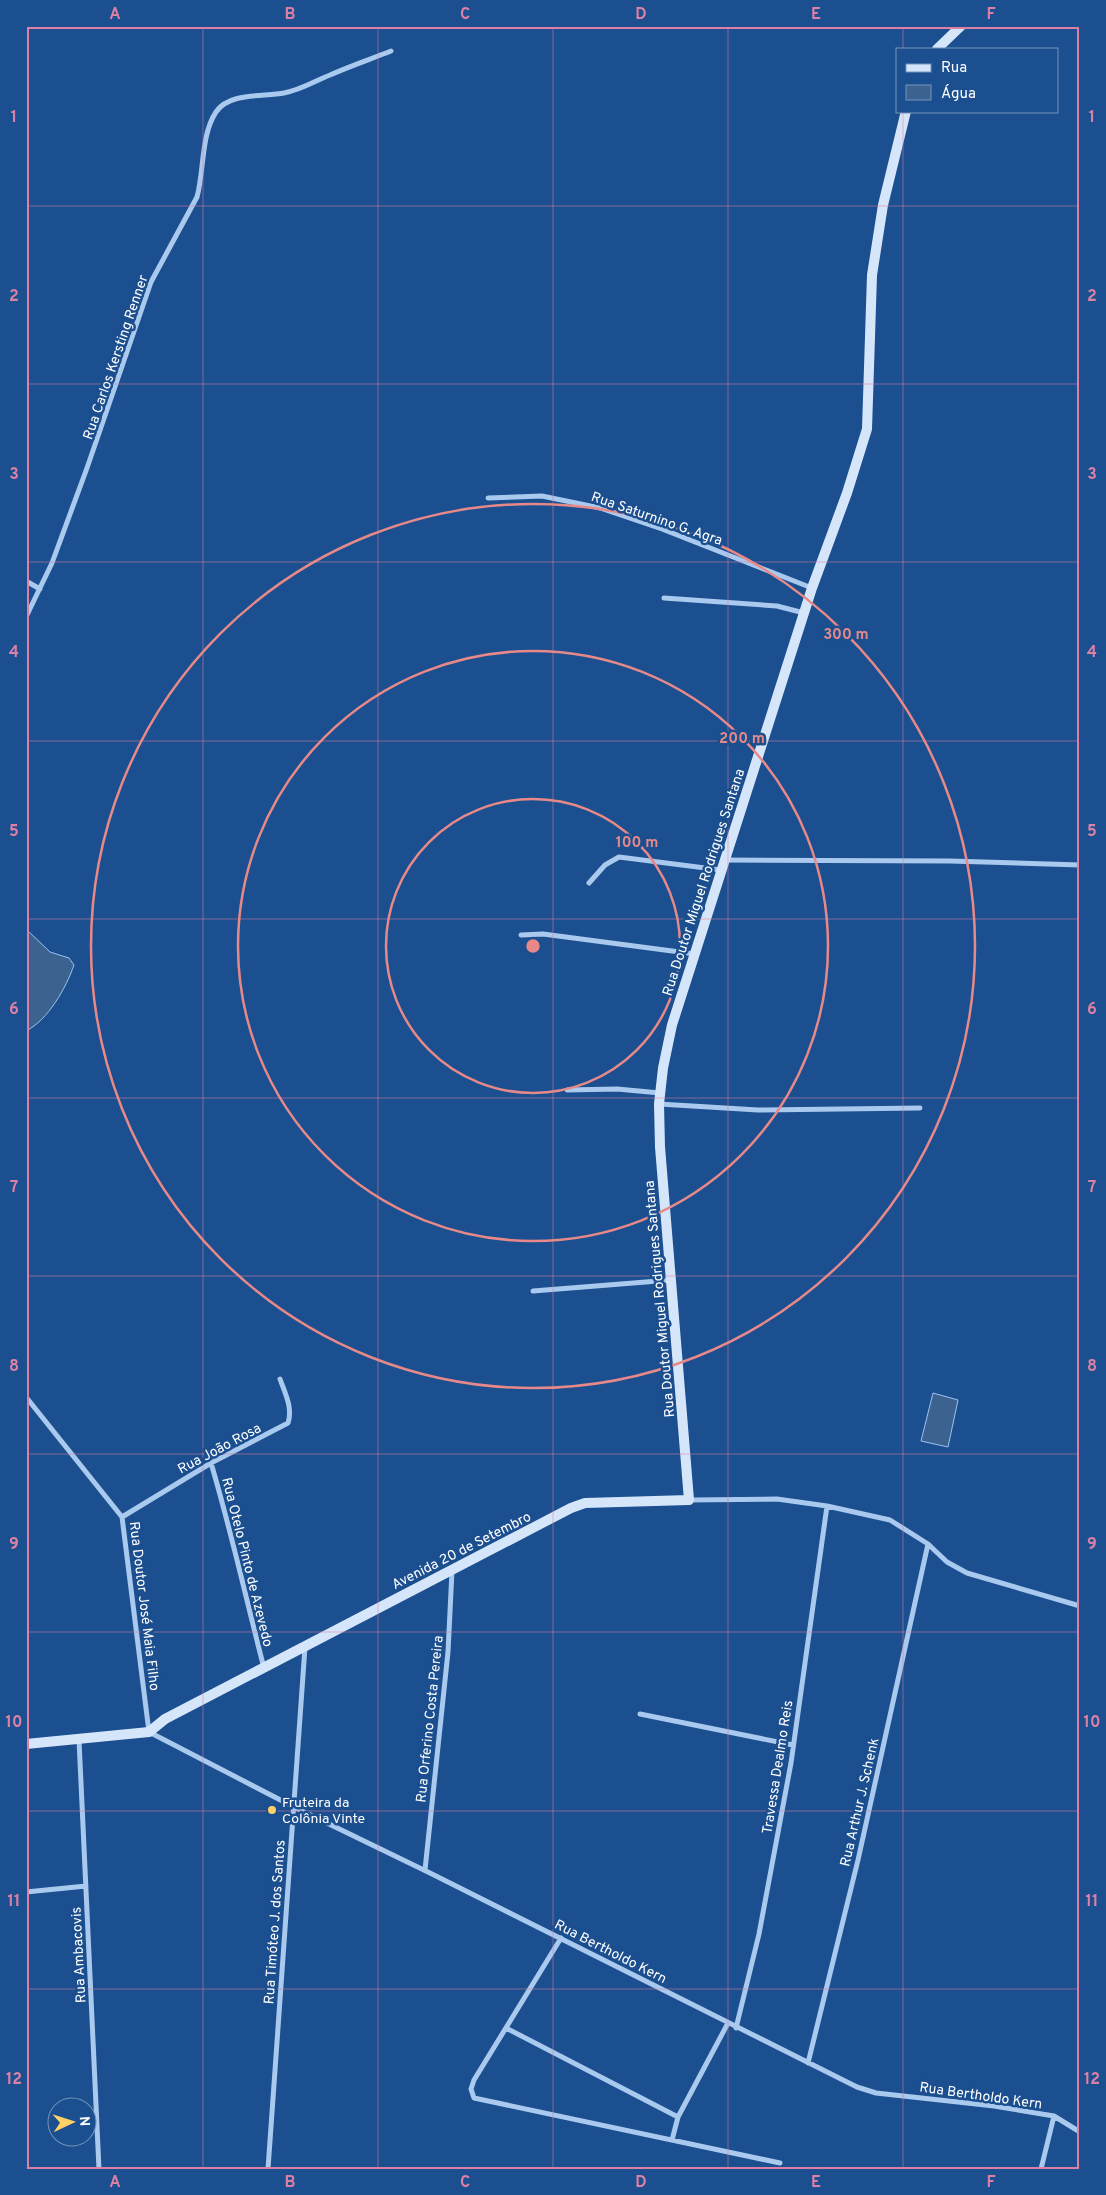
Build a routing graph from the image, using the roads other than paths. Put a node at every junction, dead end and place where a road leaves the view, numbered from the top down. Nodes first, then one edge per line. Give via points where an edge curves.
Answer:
1 (961, 26) edge
2 (939, 48) edge
3 (391, 51) dead end
4 (906, 112) edge
5 (488, 498) dead end
6 (26, 581) edge
7 (812, 588) junction
8 (40, 589) junction
9 (664, 598) dead end
10 (805, 613) junction
11 (26, 617) edge
12 (722, 865) junction
13 (1080, 865) edge
14 (588, 883) dead end
15 (521, 935) dead end
16 (695, 954) junction
17 (567, 1090) dead end
18 (660, 1093) junction
19 (660, 1104) junction
20 (920, 1108) dead end
21 (671, 1280) junction
22 (533, 1291) dead end
23 (280, 1378) dead end
24 (26, 1397) edge
25 (211, 1462) junction
26 (689, 1500) junction
27 (827, 1506) junction
28 (122, 1516) junction
29 (928, 1544) junction
30 (452, 1570) junction
31 (1080, 1606) edge
32 (305, 1647) junction
33 (264, 1668) junction
34 (640, 1714) dead end
35 (150, 1732) junction
36 (79, 1740) junction
37 (26, 1744) edge
38 (793, 1745) junction
39 (294, 1807) junction
40 (425, 1870) junction
41 (86, 1886) junction
42 (26, 1892) edge
43 (560, 1938) junction
44 (728, 2023) junction
45 (506, 2028) junction
46 (736, 2028) junction
47 (808, 2063) junction
48 (1054, 2116) junction
49 (678, 2117) junction
50 (1080, 2132) edge
51 (672, 2140) junction
52 (780, 2163) dead end
53 (99, 2169) edge
54 (268, 2169) edge
55 (1041, 2169) edge

1 - 2 street
3 - 8 street, Rua Carlos Kersting Renner via 309,86 229,102 221,105 214,114 204,148 197,198 152,282
4 - 7 street, Rua Doutor Miguel Rodrigues Santana via 883,205 872,275 867,429 848,493
5 - 7 street, Rua Saturnino G. Agra via 542,496 600,508
6 - 8 street
7 - 10 street, Rua Doutor Miguel Rodrigues Santana
8 - 11 street, Rua Carlos Kersting Renner
9 - 10 street via 777,606
10 - 12 street, Rua Doutor Miguel Rodrigues Santana
12 - 13 street via 950,861
12 - 14 street via 619,857 605,865
12 - 16 street, Rua Doutor Miguel Rodrigues Santana
15 - 16 street via 543,934
16 - 18 street, Rua Doutor Miguel Rodrigues Santana via 672,1024
17 - 18 street via 617,1089
18 - 19 street, Rua Doutor Miguel Rodrigues Santana
19 - 20 street via 758,1110
19 - 21 street, Rua Doutor Miguel Rodrigues Santana via 660,1147
21 - 22 street
21 - 26 street, Rua Doutor Miguel Rodrigues Santana
23 - 25 street, Rua João Rosa via 291,1416 288,1423
24 - 28 street, Rua Doutor José Maia Filho
25 - 28 street, Rua João Rosa
25 - 33 street, Rua Otelo Pinto de Azevedo
26 - 27 street, Avenida 20 de Setembro via 777,1499
26 - 30 street, Avenida 20 de Setembro via 585,1503
27 - 29 street, Avenida 20 de Setembro via 890,1520
27 - 38 street, Travessa Dealmo Reis
28 - 35 street, Rua Doutor José Maia Filho
29 - 31 street, Avenida 20 de Setembro via 947,1562 967,1573
29 - 47 street, Rua Arthur J. Schenk via 858,1860
30 - 32 street, Avenida 20 de Setembro
30 - 40 street, Rua Orferino Costa Pereira via 448,1652
32 - 33 street, Avenida 20 de Setembro
32 - 39 street, Rua Timóteo J. dos Santos
33 - 35 street, Avenida 20 de Setembro via 166,1719
34 - 38 street
35 - 36 street
35 - 39 street, Rua Bertholdo Kern
36 - 37 street
36 - 41 street, Rua Ambacovis
38 - 46 street, Travessa Dealmo Reis via 762,1915
39 - 40 street, Rua Bertholdo Kern
39 - 54 street, Rua Timóteo J. dos Santos
40 - 43 street, Rua Bertholdo Kern
41 - 42 street
41 - 53 street, Rua Ambacovis
43 - 44 street, Rua Bertholdo Kern
43 - 45 street
44 - 46 street, Rua Bertholdo Kern
44 - 49 street
45 - 49 street
45 - 51 street via 474,2080 471,2089 474,2098
46 - 47 street, Rua Bertholdo Kern
47 - 48 street, Rua Bertholdo Kern via 876,2093
48 - 50 street, Rua Bertholdo Kern
48 - 55 street
49 - 51 street
51 - 52 street

